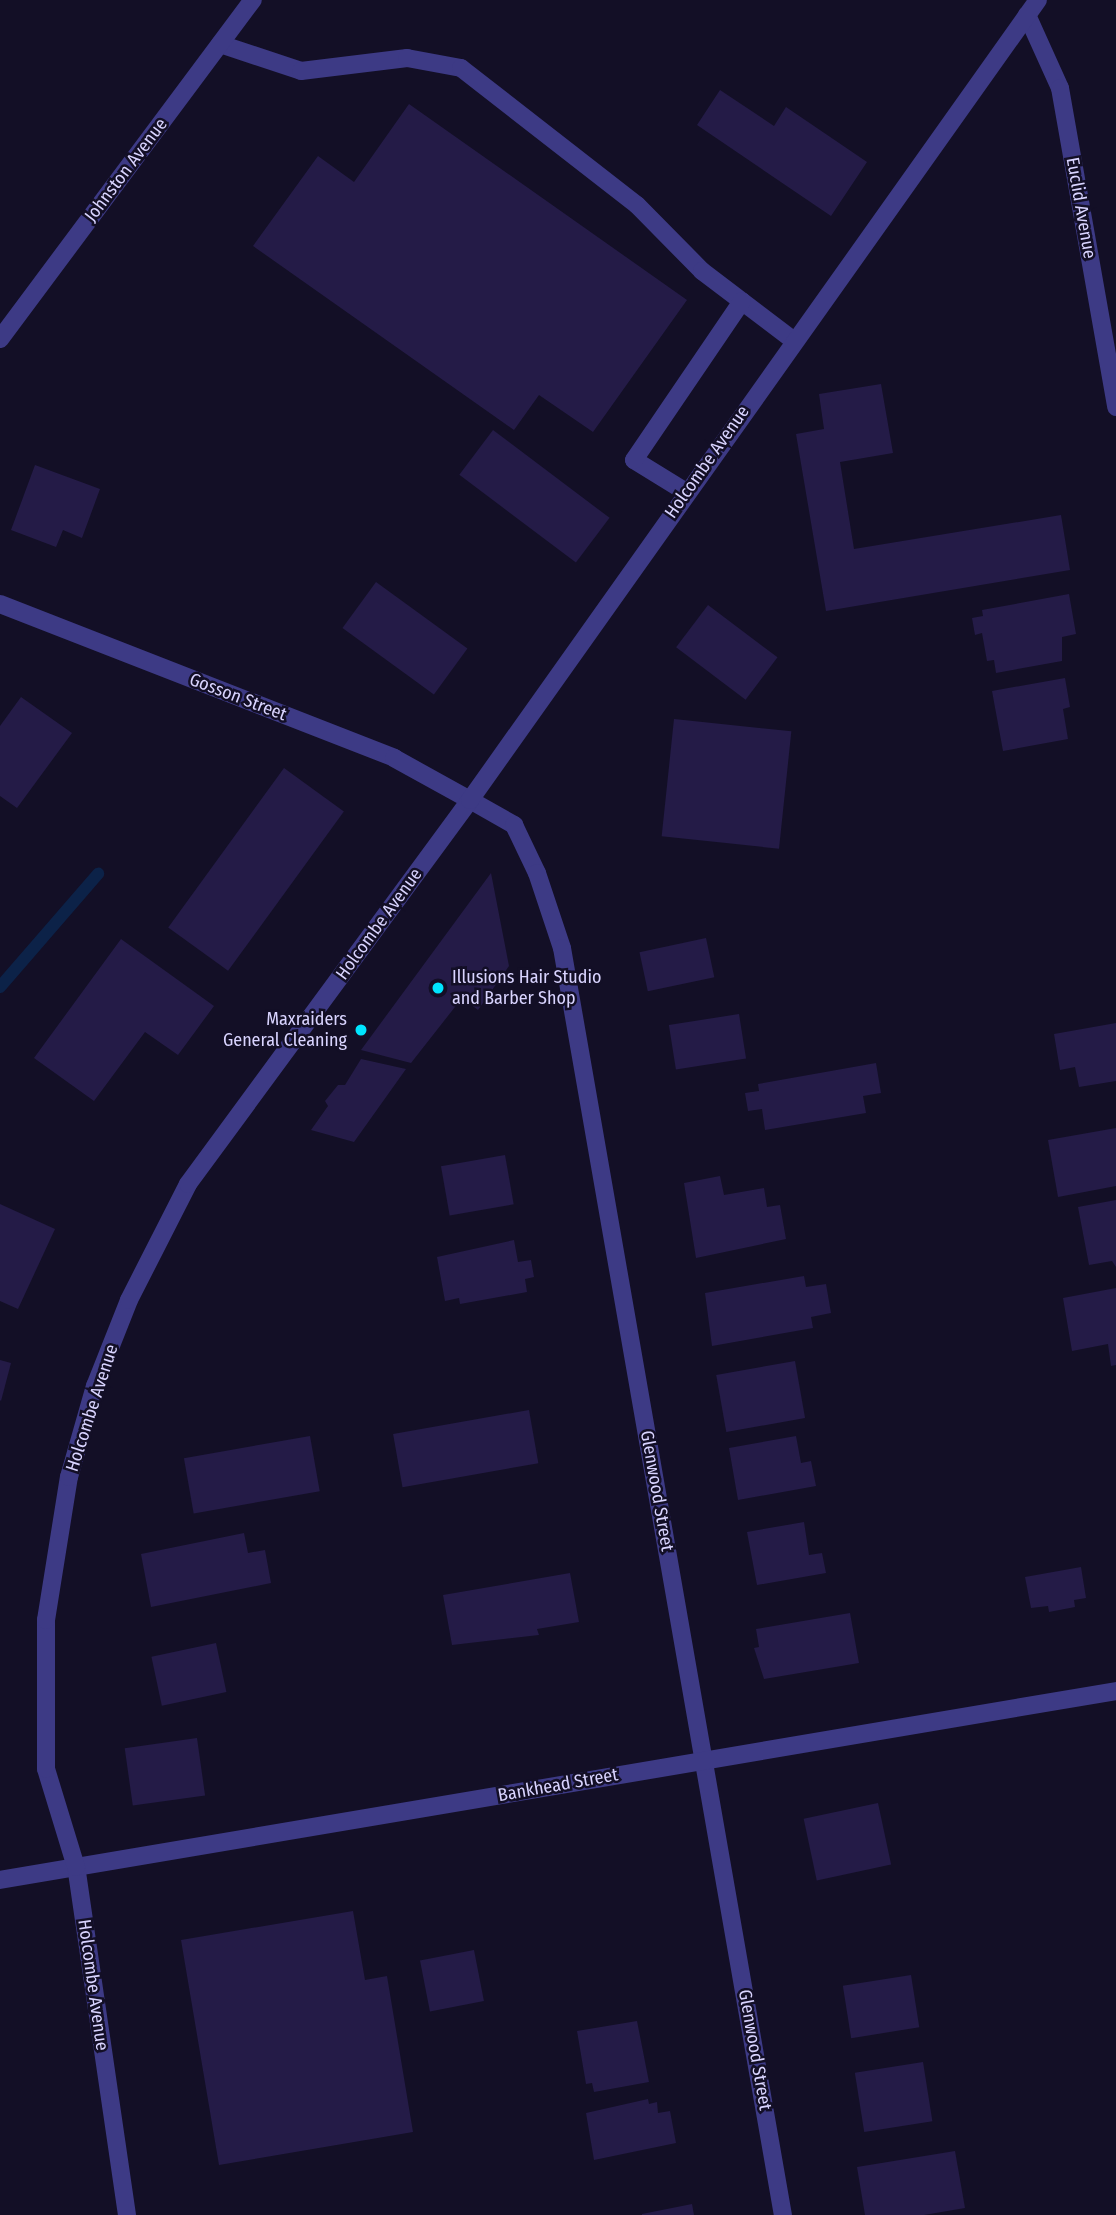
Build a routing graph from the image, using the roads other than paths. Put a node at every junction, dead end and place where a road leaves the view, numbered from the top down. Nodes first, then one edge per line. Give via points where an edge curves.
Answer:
1 (253, 0) edge
2 (1033, 7) edge
3 (220, 44) junction
4 (742, 302) junction
5 (0, 339) edge
6 (793, 340) junction
7 (1116, 407) edge
8 (686, 492) junction
9 (0, 604) edge
10 (470, 800) junction
11 (1116, 1691) edge
12 (704, 1760) junction
13 (76, 1867) junction
14 (0, 1880) edge
15 (127, 2215) edge
16 (783, 2215) edge

1 - 3 street, Johnston Avenue
2 - 6 street, Holcombe Avenue
2 - 7 street, Euclid Avenue via 1060,88
3 - 4 street via 301,71 407,58 461,68 637,205 702,271
3 - 5 street, Johnston Avenue
4 - 6 street
4 - 8 street via 634,460
6 - 8 street, Holcombe Avenue
8 - 10 street, Holcombe Avenue
9 - 10 street, Gosson Street via 394,758
10 - 12 street, Glenwood Street via 514,825 537,873 562,948
10 - 13 street, Holcombe Avenue via 188,1184 129,1300 95,1386 69,1477 46,1620 46,1769
11 - 12 street, Bankhead Street
12 - 13 street, Bankhead Street
12 - 16 street, Glenwood Street
13 - 14 street, Bankhead Street
13 - 15 street, Holcombe Avenue

